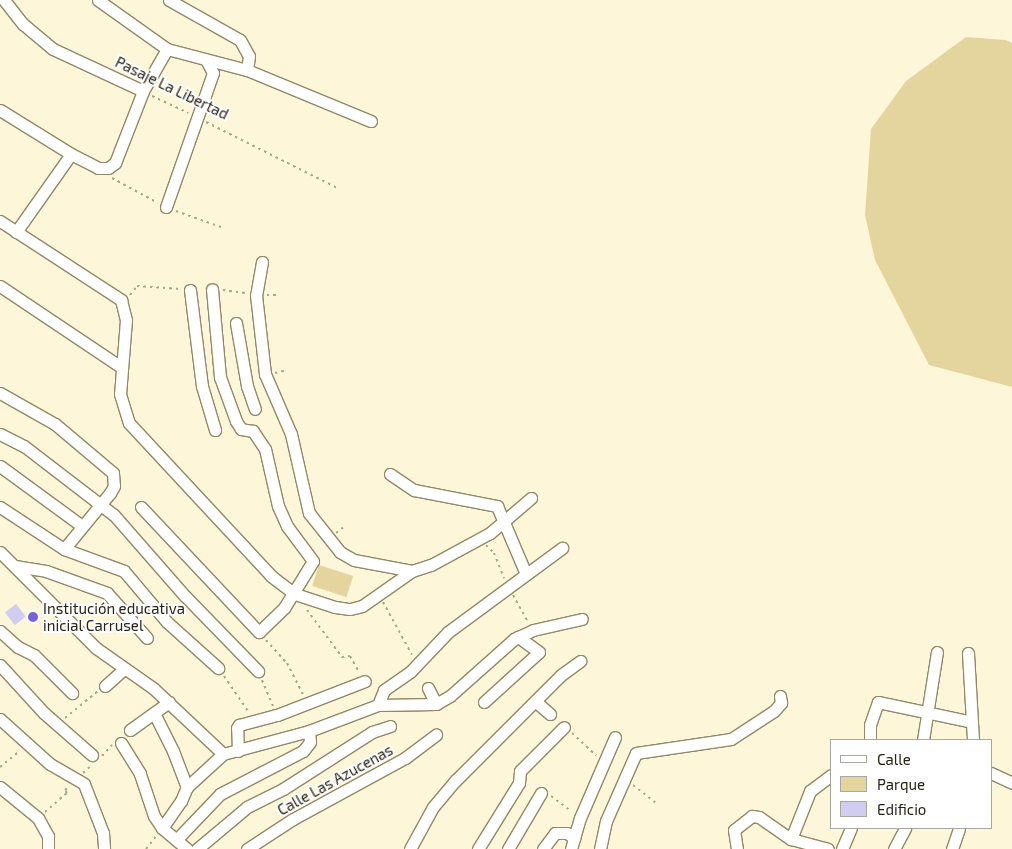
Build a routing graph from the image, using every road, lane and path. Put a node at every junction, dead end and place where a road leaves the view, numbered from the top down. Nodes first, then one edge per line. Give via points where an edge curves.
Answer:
1 (4, 0) edge
2 (99, 0) edge
3 (169, 0) edge
4 (167, 49) junction
5 (206, 60) junction
6 (247, 70) junction
7 (143, 91) junction
8 (0, 110) edge
9 (198, 118) junction
10 (370, 121) dead end
11 (71, 154) junction
12 (339, 189) dead end
13 (166, 207) dead end
14 (0, 221) edge
15 (16, 232) junction
16 (262, 262) dead end
17 (0, 286) edge
18 (137, 286) dead end
19 (212, 289) joint
20 (190, 290) joint
21 (256, 295) junction
22 (277, 295) dead end
23 (236, 323) dead end
24 (121, 367) junction
25 (0, 393) edge
26 (256, 410) dead end
27 (215, 430) dead end
28 (0, 434) edge
29 (0, 466) edge
30 (390, 474) dead end
31 (530, 498) dead end
32 (99, 504) junction
33 (0, 507) edge
34 (141, 507) dead end
35 (502, 519) junction
36 (82, 526) junction
37 (562, 548) dead end
38 (64, 549) junction
39 (0, 552) edge
40 (15, 566) junction
41 (412, 572) junction
42 (526, 574) junction
43 (295, 594) junction
44 (380, 596) junction
45 (306, 609) dead end
46 (582, 619) dead end
47 (0, 631) edge
48 (259, 632) junction
49 (518, 637) junction
50 (147, 638) dead end
51 (937, 652) dead end
52 (968, 653) dead end
53 (580, 662) dead end
54 (0, 665) edge
55 (417, 665) junction
56 (218, 668) joint
57 (124, 669) junction
58 (258, 671) joint
59 (365, 681) joint
60 (105, 686) joint
61 (428, 688) dead end
62 (72, 692) dead end
63 (780, 696) dead end
64 (534, 701) junction
65 (169, 702) junction
66 (307, 702) junction
67 (484, 702) dead end
68 (378, 704) junction
69 (436, 704) junction
70 (928, 712) junction
71 (154, 713) junction
72 (550, 714) dead end
73 (277, 715) junction
74 (0, 719) edge
75 (972, 722) junction
76 (253, 723) junction
77 (57, 724) junction
78 (390, 726) dead end
79 (564, 727) dead end
80 (130, 730) dead end
81 (309, 731) junction
82 (436, 734) dead end
83 (615, 737) dead end
84 (870, 739) edge
85 (923, 739) edge
86 (973, 739) edge
87 (121, 743) dead end
88 (28, 744) junction
89 (238, 751) junction
90 (223, 754) junction
91 (92, 755) dead end
92 (0, 766) edge
93 (992, 773) edge
94 (830, 776) edge
95 (1012, 782) edge
96 (0, 787) edge
97 (187, 787) junction
98 (541, 793) joint
99 (580, 818) junction
100 (162, 828) junction
101 (852, 829) edge
102 (905, 829) edge
103 (958, 829) edge
104 (791, 838) junction
105 (177, 839) junction
106 (572, 844) edge
107 (48, 849) edge
108 (104, 849) edge
109 (146, 849) edge
110 (187, 849) edge
111 (197, 849) edge
112 (248, 849) edge
113 (410, 849) edge
114 (478, 849) edge
115 (508, 849) edge
116 (543, 849) edge
117 (600, 849) edge
118 (737, 849) edge
119 (828, 849) edge
120 (842, 849) edge
121 (894, 849) edge
122 (952, 849) edge

1 - 7 street, Pasaje La Libertad via 23,24 53,49
2 - 4 street
3 - 6 street via 240,40 249,56
4 - 5 street
4 - 7 street
5 - 6 street
5 - 9 street via 213,73
6 - 10 street
7 - 9 path, Pasaje La Libertad
7 - 11 street via 115,163 108,168 98,168
8 - 11 street
9 - 12 path, Pasaje La Libertad via 266,149
9 - 13 street
11 - 15 street
14 - 15 street
15 - 24 street via 114,294 125,310
16 - 21 street
17 - 24 street
18 - 20 path
19 - 21 path
19 - 43 street via 220,377 233,412 241,429 253,431 265,450 278,506 287,526 313,560
20 - 27 street via 202,386
21 - 22 path
21 - 41 street via 265,374 291,434 309,513 340,552 354,560
23 - 26 street via 247,386
24 - 43 street via 120,394 129,423 272,576
25 - 32 street via 55,424 110,468 114,486
28 - 32 street via 24,446
29 - 36 street
30 - 35 street via 414,490 494,504
31 - 35 street
32 - 36 street
32 - 58 street via 129,530 185,596
33 - 38 street
34 - 48 street
35 - 41 street via 490,533
35 - 42 street
36 - 38 street
37 - 42 street
38 - 56 street via 124,571 167,622
39 - 40 street
40 - 50 street via 46,571 107,593
40 - 57 street via 96,648
41 - 44 street
42 - 55 street via 448,632
43 - 44 street via 350,609
43 - 48 street
44 - 55 path
45 - 59 path via 342,657 350,656
46 - 49 street
47 - 62 street via 18,647 34,655
48 - 66 path via 287,664
49 - 67 street via 539,652
49 - 69 street via 503,646 450,696
51 - 70 street
52 - 75 street
53 - 64 street
54 - 77 street
55 - 68 street via 384,690
56 - 76 path via 246,706
57 - 60 street
57 - 65 street
58 - 73 path
59 - 66 street
60 - 77 path
61 - 69 street
63 - 117 street via 781,703 774,711 731,739 636,754 606,821
64 - 72 street
64 - 113 street via 432,806
65 - 71 street
65 - 90 street
66 - 73 street
68 - 69 street
68 - 81 street
70 - 75 street
70 - 84 street via 878,702 870,725
70 - 85 street
71 - 80 street
71 - 97 street
73 - 76 street
74 - 88 street
75 - 86 street
76 - 89 street via 237,726
77 - 91 street
78 - 111 street via 372,732 247,808
79 - 114 street via 520,771 519,783
81 - 89 street
81 - 105 street via 310,742 303,751 220,794
82 - 112 street, Calle Las Azucenas via 405,758 293,819
83 - 99 street
87 - 100 street via 140,774 154,816
88 - 92 path
88 - 108 street via 50,764 84,784
89 - 90 street
90 - 97 street
93 - 95 street
94 - 104 street via 810,791
96 - 107 street via 38,818 48,836
97 - 100 street via 181,802
98 - 99 path via 554,798
98 - 115 street
99 - 106 street
100 - 105 street
100 - 109 path
101 - 120 street
102 - 121 street
103 - 122 street
104 - 118 street via 759,817 752,816 734,830
104 - 119 street
105 - 110 street
106 - 116 street via 567,833 555,833

